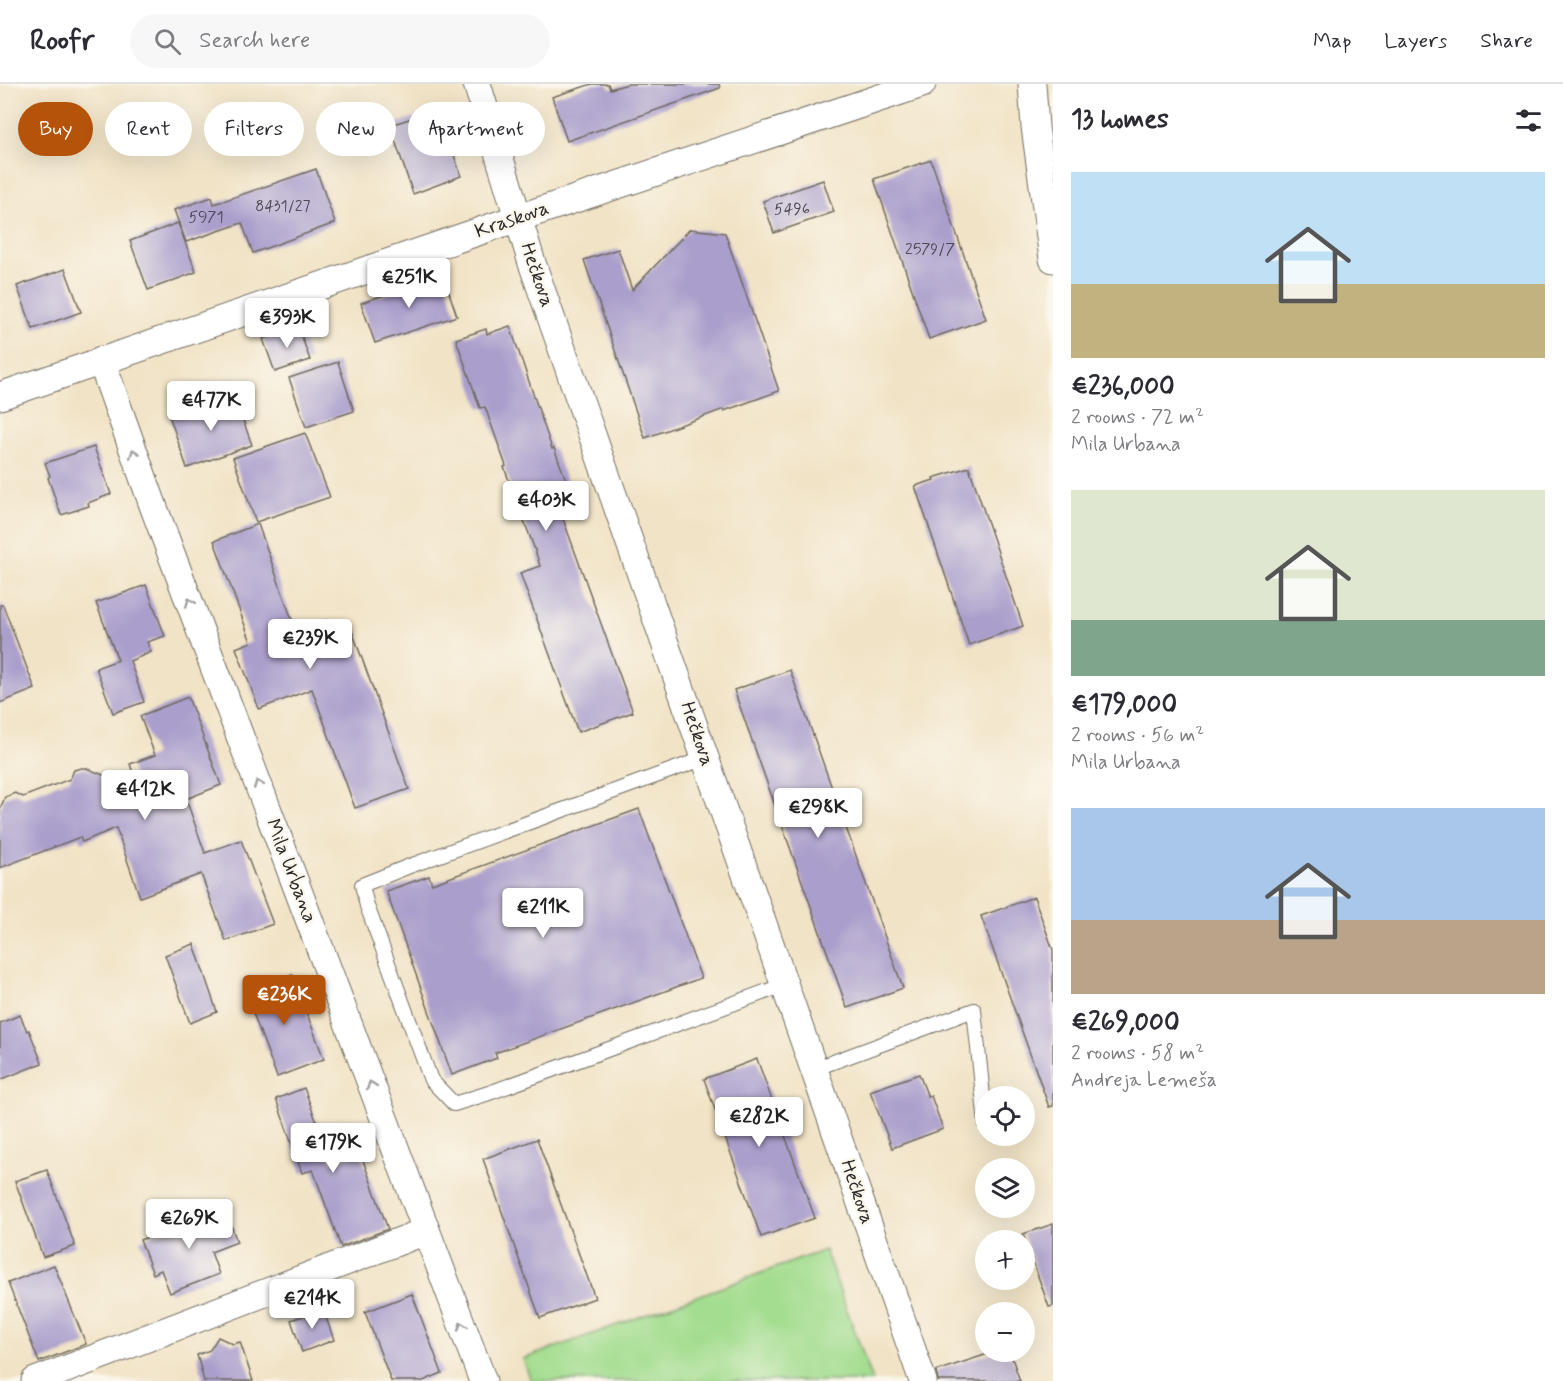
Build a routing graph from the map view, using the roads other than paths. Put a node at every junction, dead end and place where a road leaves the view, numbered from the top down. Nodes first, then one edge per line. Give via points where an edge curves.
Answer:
1 (477, 84) edge
2 (922, 84) edge
3 (1032, 84) edge
4 (518, 218) junction
5 (1053, 259) edge
6 (101, 360) junction
7 (0, 396) edge
8 (705, 758) junction
9 (784, 985) junction
10 (814, 1069) junction
11 (982, 1086) edge
12 (426, 1231) junction
13 (35, 1381) edge
14 (483, 1381) edge
15 (923, 1381) edge

1 - 4 street, Hečkova
2 - 4 street, Kraskova
3 - 5 street
4 - 6 street, Kraskova
4 - 8 street, Hečkova
6 - 7 street, Kraskova
12 -> 6 street, Mila Urbana
8 - 9 street, Hečkova
8 - 9 lane via 362,885 367,906 431,1080 454,1104
9 - 10 street, Hečkova
10 - 11 lane via 974,1010
10 - 15 street, Hečkova
12 - 13 street
14 -> 12 street, Mila Urbana

